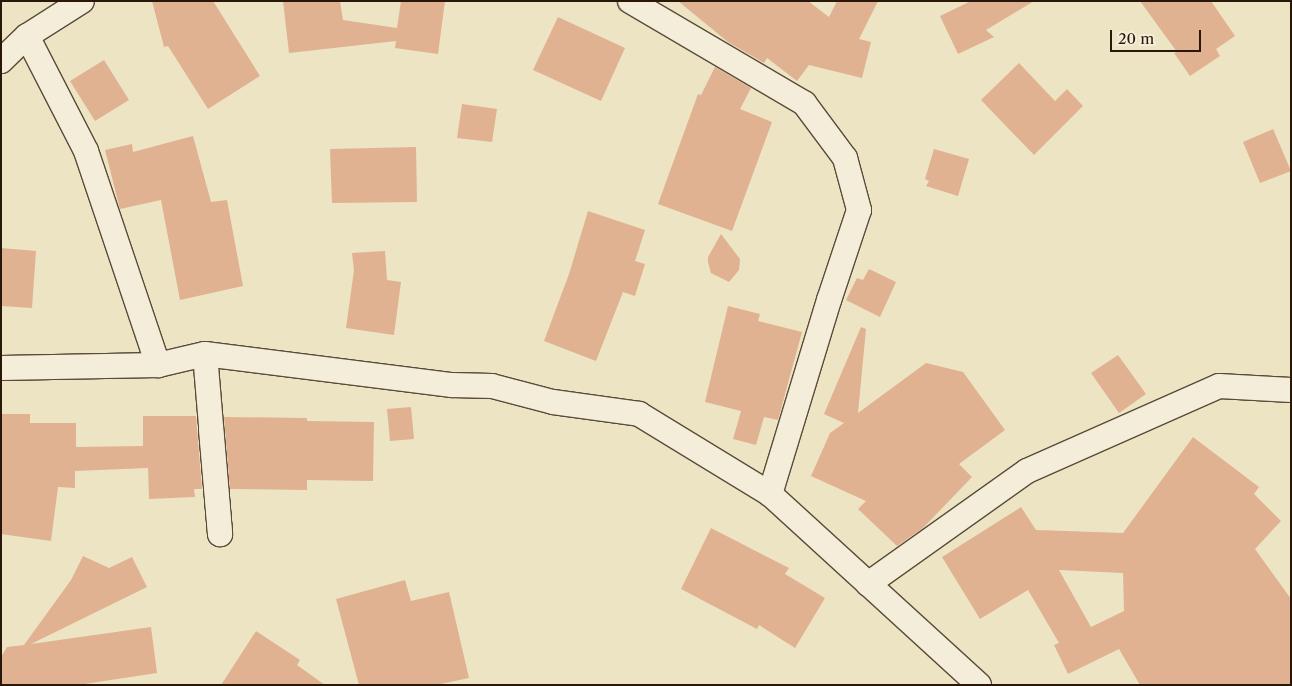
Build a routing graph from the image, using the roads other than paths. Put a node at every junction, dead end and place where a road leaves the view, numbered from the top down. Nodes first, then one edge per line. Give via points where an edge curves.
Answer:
1 (82, 1) edge
2 (630, 1) edge
3 (27, 36) junction
4 (1, 61) edge
5 (205, 354) junction
6 (158, 365) junction
7 (1, 368) edge
8 (1291, 390) edge
9 (211, 429) dead end
10 (770, 494) junction
11 (868, 584) junction
12 (979, 685) edge

1 - 3 street
2 - 10 street via 804,103 846,158 859,210
3 - 4 street
3 - 6 street via 86,151
5 - 6 street
5 - 9 street via 219,529
5 - 10 street via 452,385 492,386 553,402 639,414
6 - 7 street
8 - 11 street via 1219,386 1036,467
10 - 11 street
11 - 12 street

